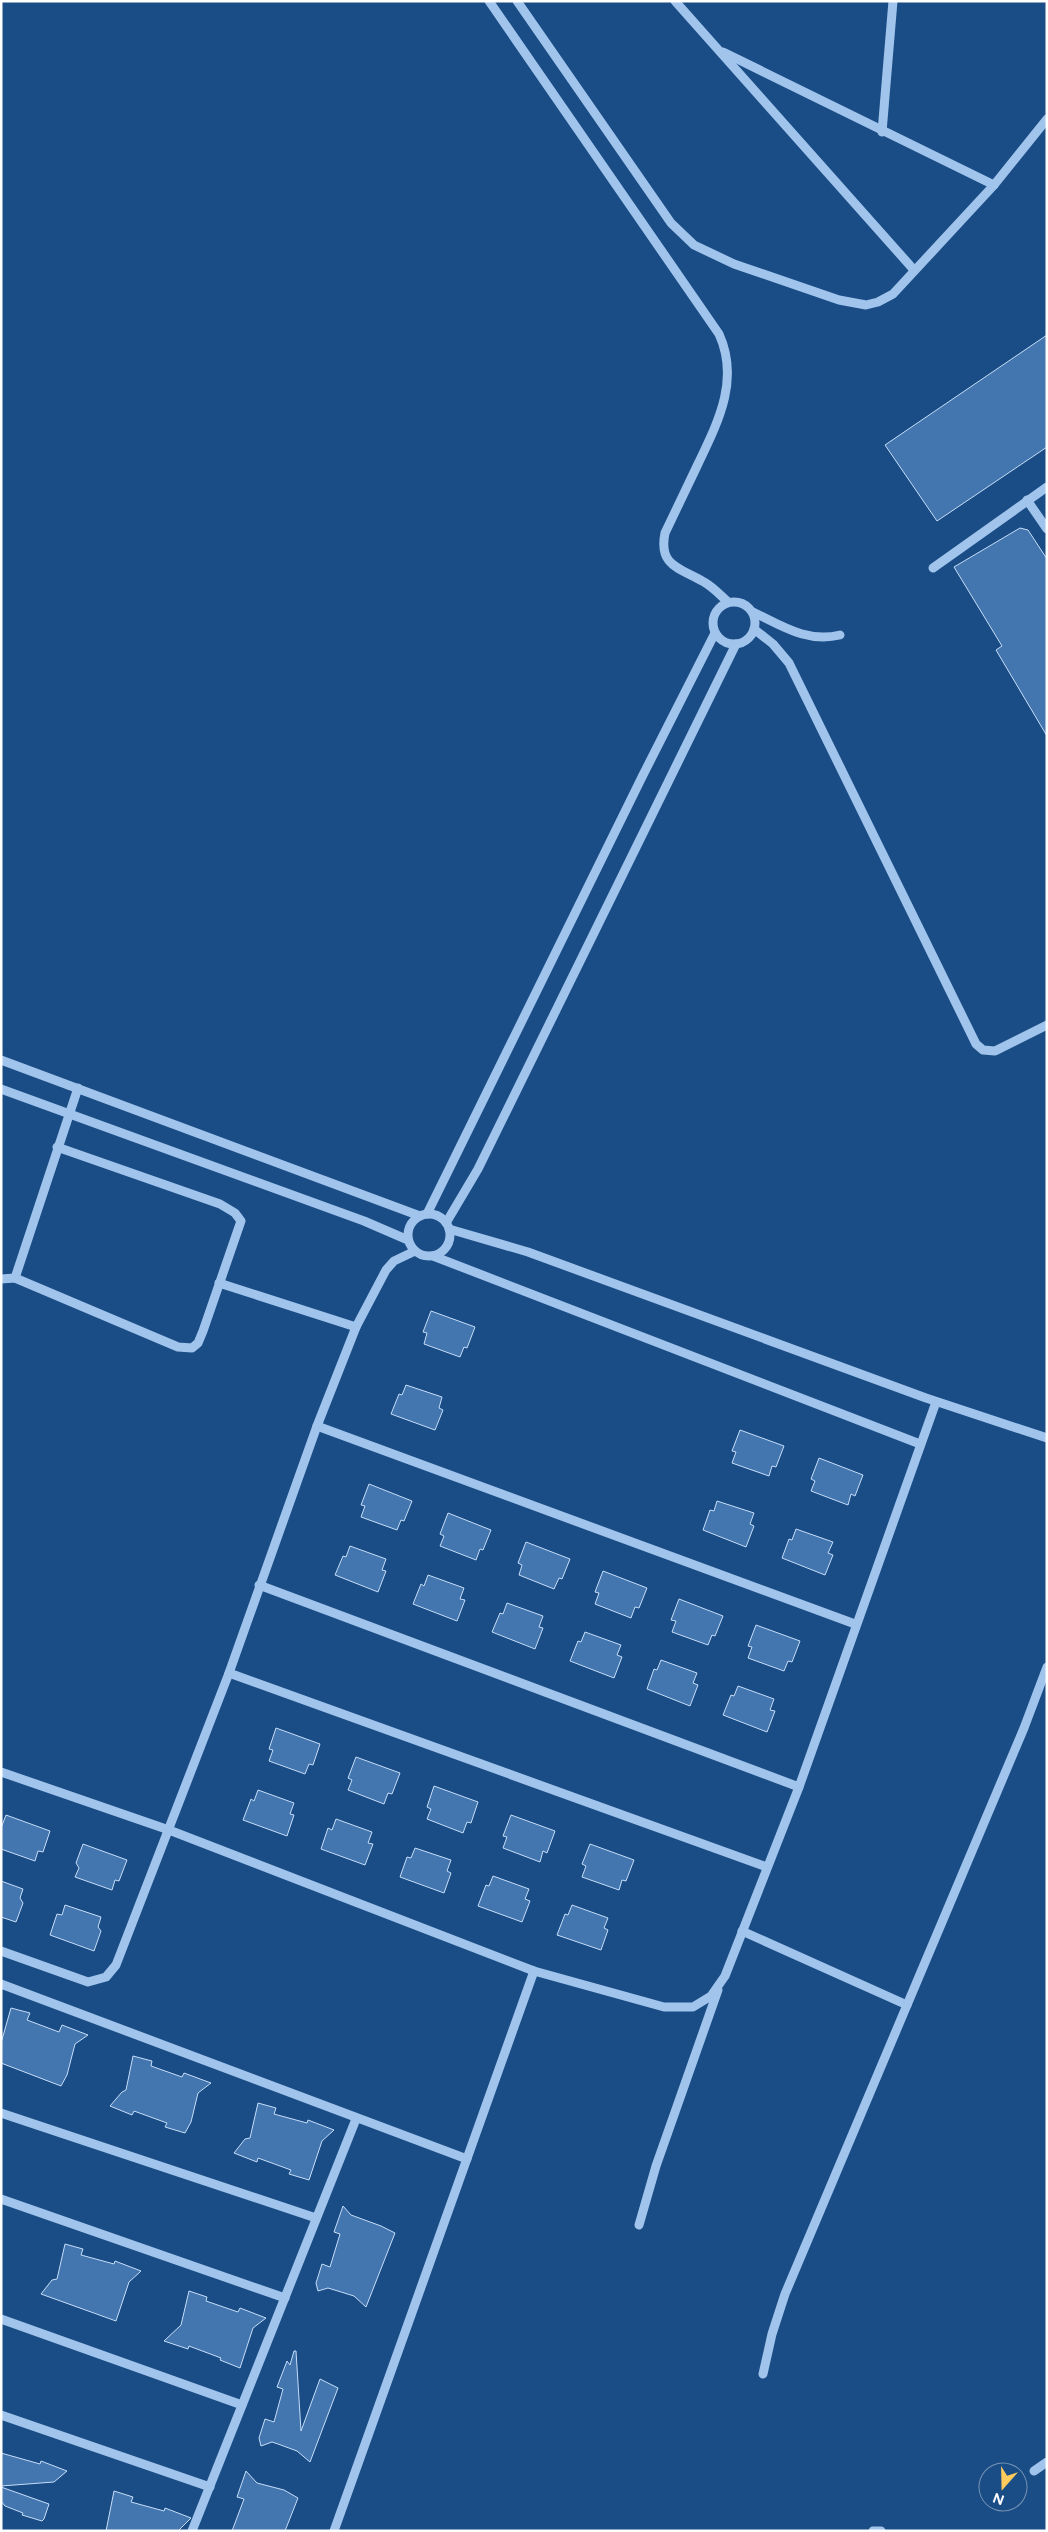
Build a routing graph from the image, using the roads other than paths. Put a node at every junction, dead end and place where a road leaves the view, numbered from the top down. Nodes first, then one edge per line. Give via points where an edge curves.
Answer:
1 (489, 1) edge
2 (517, 1) edge
3 (675, 1) edge
4 (893, 1) edge
5 (717, 49) junction
6 (1047, 119) edge
7 (882, 132) junction
8 (994, 185) junction
9 (914, 270) junction
10 (1047, 487) edge
11 (1027, 500) junction
12 (1047, 529) edge
13 (933, 568) dead end
14 (728, 602) junction
15 (753, 612) junction
16 (754, 629) junction
17 (715, 633) junction
18 (840, 635) dead end
19 (736, 644) junction
20 (1047, 1025) edge
21 (1, 1060) edge
22 (78, 1088) junction
23 (1, 1090) edge
24 (68, 1114) junction
25 (57, 1147) junction
26 (423, 1215) junction
27 (447, 1226) junction
28 (408, 1240) junction
29 (415, 1251) junction
30 (433, 1256) junction
31 (15, 1278) junction
32 (1, 1280) edge
33 (219, 1283) junction
34 (356, 1327) junction
35 (936, 1402) junction
36 (317, 1426) junction
37 (1047, 1438) edge
38 (920, 1444) junction
39 (259, 1585) junction
40 (856, 1624) junction
41 (1047, 1667) edge
42 (229, 1673) junction
43 (1, 1772) edge
44 (799, 1787) junction
45 (169, 1830) junction
46 (767, 1867) junction
47 (742, 1931) junction
48 (1, 1951) edge
49 (534, 1971) junction
50 (722, 1980) junction
51 (1, 1984) edge
52 (907, 2005) junction
53 (1, 2113) edge
54 (356, 2119) junction
55 (467, 2159) junction
56 (1, 2199) edge
57 (316, 2218) junction
58 (639, 2225) dead end
59 (285, 2298) junction
60 (1, 2319) edge
61 (764, 2374) dead end
62 (242, 2405) junction
63 (1, 2414) edge
64 (1047, 2462) edge
65 (1034, 2471) dead end
66 (210, 2487) junction
67 (192, 2531) edge
68 (334, 2531) edge
69 (873, 2531) edge
70 (881, 2531) edge

1 - 14 street via 719,334 726,349 728,380 720,420 665,533 662,546 670,563 714,589
2 - 9 street via 671,223 694,244 734,264 839,300 866,305 892,294
3 - 5 street
4 - 7 street
5 - 7 street
5 - 9 street
6 - 8 street
7 - 8 street
8 - 9 street
10 - 11 street
11 - 12 street
11 - 13 street
14 - 15 street via 742,603
14 - 17 street via 713,616
15 - 16 street
15 - 18 street via 813,638
16 - 19 street via 748,639
16 - 20 street via 789,663 976,1044 983,1050 995,1051
17 - 19 street via 722,641
17 - 26 street
19 - 27 street
21 - 22 street
22 - 24 street
22 - 26 street
23 - 24 street
24 - 25 street
24 - 28 street
25 - 31 street
25 - 33 street via 220,1204 235,1213 241,1221
26 - 27 street via 441,1218
26 - 28 street via 410,1226
27 - 30 street via 448,1243
27 - 35 street via 528,1252
28 - 29 street
29 - 30 street via 420,1255
29 - 34 street via 394,1261 386,1270
30 - 38 street
31 - 32 street
31 - 33 street via 178,1347 192,1348 203,1331
33 - 34 street
34 - 36 street
35 - 37 street
35 - 38 street
36 - 39 street
36 - 40 street
38 - 40 street
39 - 42 street
39 - 44 street
40 - 44 street
41 - 52 street
42 - 45 street
42 - 46 street
43 - 45 street
44 - 46 street
45 - 48 street via 116,1965 106,1977 88,1982
45 - 49 street
46 - 47 street
47 - 50 street
47 - 52 street
49 - 50 street via 664,2007 692,2008 711,1996
49 - 55 street
50 - 58 street via 656,2166
51 - 54 street
52 - 61 street via 785,2294
53 - 57 street
54 - 55 street
54 - 57 street
55 - 68 street
56 - 59 street
57 - 59 street
59 - 62 street
60 - 62 street
62 - 66 street
63 - 66 street
64 - 65 street
66 - 67 street
69 - 70 street

